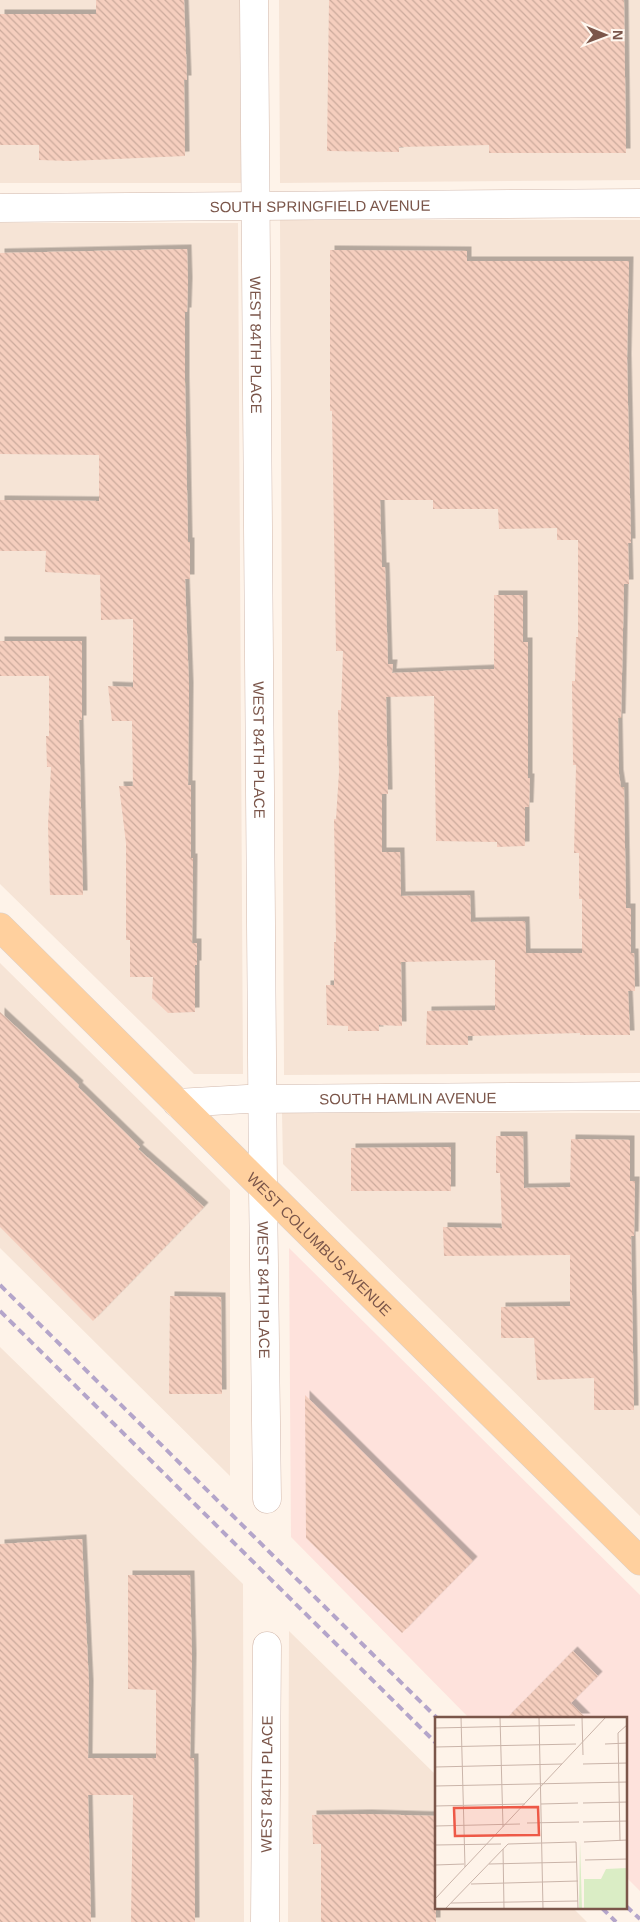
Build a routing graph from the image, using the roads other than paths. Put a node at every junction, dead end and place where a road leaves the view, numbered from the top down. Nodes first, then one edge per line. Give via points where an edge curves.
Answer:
1 (254, 0) edge
2 (640, 203) edge
3 (256, 206) junction
4 (0, 208) edge
5 (0, 927) edge
6 (640, 1096) edge
7 (263, 1099) junction
8 (178, 1103) junction
9 (263, 1188) junction
10 (267, 1499) dead end
11 (640, 1561) edge
12 (267, 1646) dead end
13 (265, 1922) edge

1 - 3 street, WEST 84TH PLACE
2 - 3 street, SOUTH SPRINGFIELD AVENUE
3 - 4 street, SOUTH SPRINGFIELD AVENUE
3 - 7 street, WEST 84TH PLACE
5 - 8 main road, WEST COLUMBUS AVENUE
6 - 7 street, SOUTH HAMLIN AVENUE
7 - 8 street, SOUTH HAMLIN AVENUE
7 - 9 street, WEST 84TH PLACE
8 - 9 main road, WEST COLUMBUS AVENUE
9 - 10 street, WEST 84TH PLACE
9 - 11 main road, WEST COLUMBUS AVENUE
12 - 13 street, WEST 84TH PLACE

